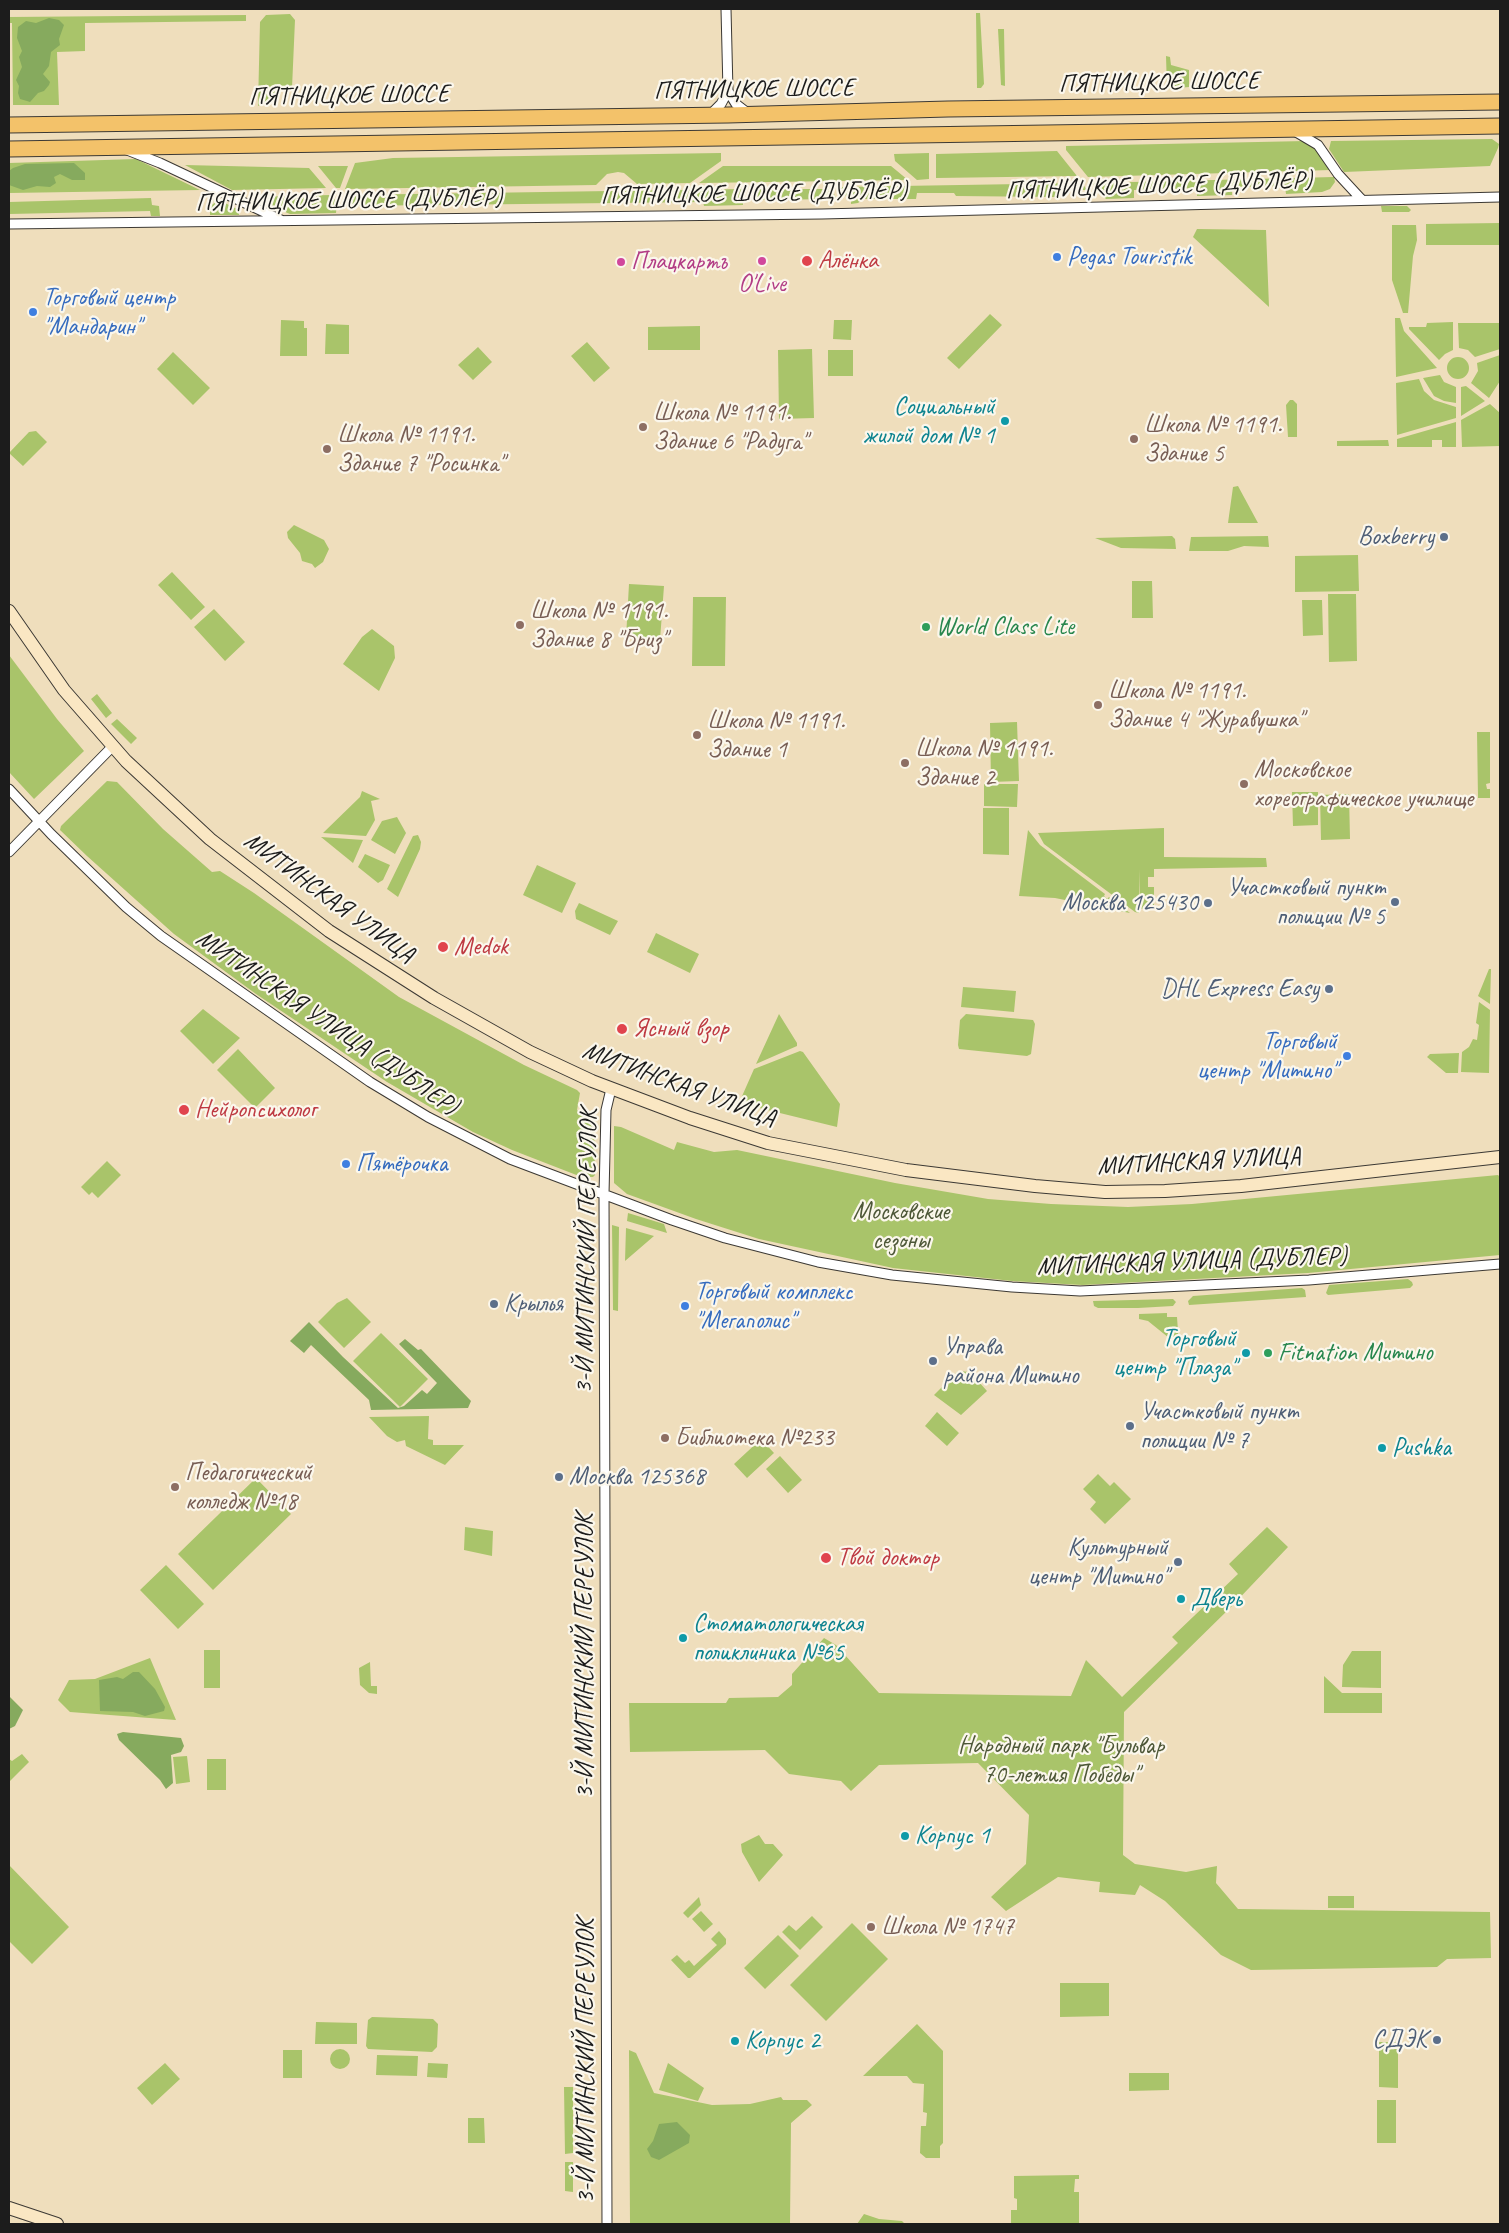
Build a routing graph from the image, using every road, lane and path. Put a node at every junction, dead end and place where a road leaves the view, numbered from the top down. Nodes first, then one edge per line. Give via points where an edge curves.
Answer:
1 (726, 9) edge
2 (728, 91) junction
3 (1500, 102) edge
4 (749, 114) junction
5 (710, 115) junction
6 (9, 125) edge
7 (1500, 126) edge
8 (1289, 129) junction
9 (120, 147) junction
10 (9, 149) edge
11 (1500, 197) edge
12 (1362, 200) junction
13 (285, 222) junction
14 (9, 224) edge
15 (9, 611) edge
16 (112, 747) junction
17 (9, 789) edge
18 (39, 821) junction
19 (9, 852) edge
20 (612, 1089) junction
21 (1500, 1157) edge
22 (604, 1194) junction
23 (1500, 1264) edge
24 (9, 2208) edge
25 (57, 2224) edge
26 (607, 2224) edge

1 - 2 street
2 - 4 street via 736,104
2 - 5 street
3 - 4 main road, ПЯТНИЦКОЕ ШОССЕ
4 - 5 main road, ПЯТНИЦКОЕ ШОССЕ
5 - 6 main road, ПЯТНИЦКОЕ ШОССЕ
7 - 8 main road, ПЯТНИЦКОЕ ШОССЕ
8 - 9 main road, ПЯТНИЦКОЕ ШОССЕ
8 - 12 street via 1318,145
9 - 10 main road, ПЯТНИЦКОЕ ШОССЕ
9 - 13 street
11 - 12 street, ПЯТНИЦКОЕ ШОССЕ (ДУБЛЁР)
12 - 13 street, ПЯТНИЦКОЕ ШОССЕ (ДУБЛЁР) via 1059,209
13 - 14 street, ПЯТНИЦКОЕ ШОССЕ (ДУБЛЁР)
15 - 16 main road, МИТИНСКАЯ УЛИЦА via 64,690
16 - 18 street
16 - 20 main road, МИТИНСКАЯ УЛИЦА via 210,839 329,931 434,998 530,1052
17 - 18 street, МИТИНСКАЯ УЛИЦА (ДУБЛЕР)
18 - 19 street
18 - 22 street, МИТИНСКАЯ УЛИЦА (ДУБЛЕР) via 126,907 161,936 370,1082 480,1145
20 - 21 main road, МИТИНСКАЯ УЛИЦА via 768,1143 973,1180 1105,1192 1241,1186
20 - 22 street, 3-Й МИТИНСКИЙ ПЕРЕУЛОК via 606,1110
22 - 23 street, МИТИНСКАЯ УЛИЦА (ДУБЛЕР) via 672,1220 786,1254 892,1275 1012,1287 1080,1291 1180,1288
22 - 26 street, 3-Й МИТИНСКИЙ ПЕРЕУЛОК
24 - 25 main road

